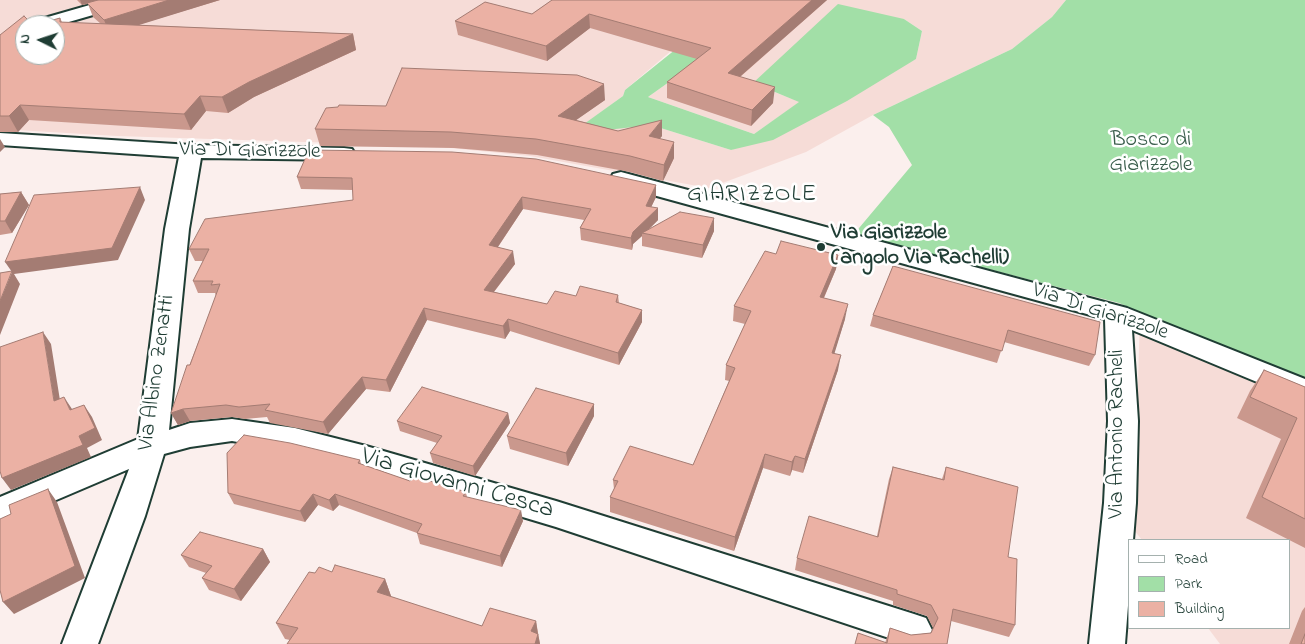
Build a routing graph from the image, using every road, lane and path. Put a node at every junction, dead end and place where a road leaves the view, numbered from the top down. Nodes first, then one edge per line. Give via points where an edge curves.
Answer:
1 (125, 0) edge
2 (65, 18) edge
3 (0, 139) edge
4 (191, 151) junction
5 (366, 154) edge
6 (601, 175) edge
7 (1118, 314) junction
8 (1305, 391) edge
9 (152, 446) junction
10 (0, 511) edge
11 (914, 630) dead end
12 (80, 644) edge
13 (1107, 644) edge

1 - 2 street
3 - 4 street, Via Di Giarizzole
4 - 5 street, Via Di Giarizzole
4 - 9 street, Via Albino Zenatti via 177,229
6 - 7 street, Via Di Giarizzole via 630,180
7 - 8 street, Via Di Giarizzole
7 - 13 street, Via Antonio Racheli via 1123,421 1120,503
9 - 10 street, Via Giovanni Cesca
9 - 11 street, Via Giovanni Cesca via 190,435 232,430 295,440 556,514
9 - 12 street, Via Albino Zenatti

